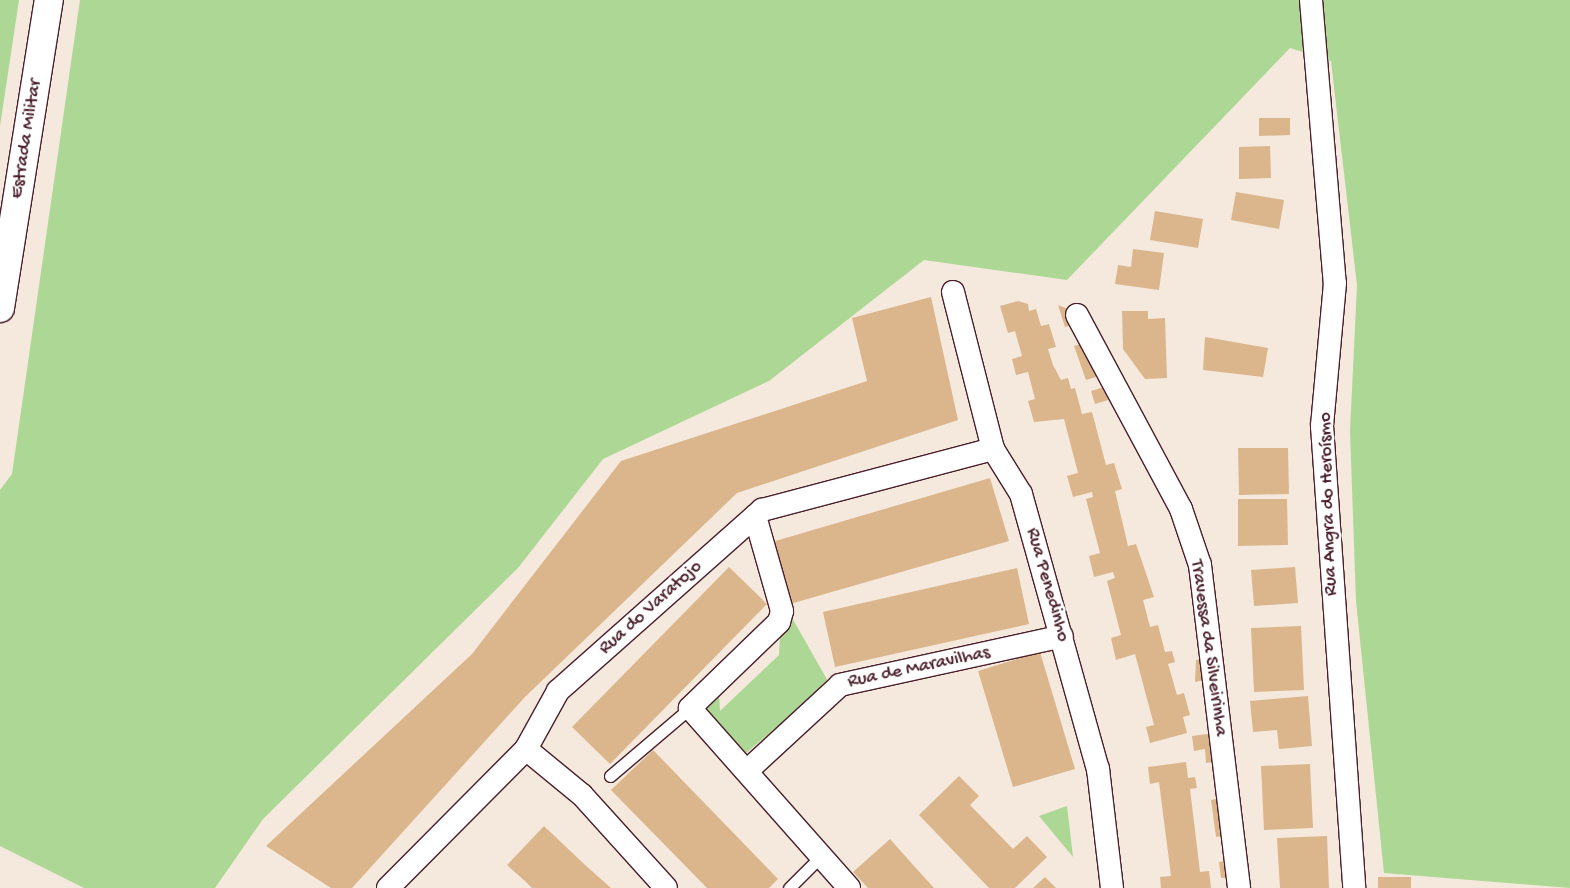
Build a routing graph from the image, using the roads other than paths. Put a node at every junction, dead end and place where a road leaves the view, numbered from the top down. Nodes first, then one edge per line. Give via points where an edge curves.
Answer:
1 (49, 0) edge
2 (1311, 0) edge
3 (953, 292) dead end
4 (0, 308) edge
5 (1077, 315) dead end
6 (993, 449) junction
7 (755, 516) junction
8 (1062, 636) junction
9 (690, 708) junction
10 (526, 748) junction
11 (748, 770) junction
12 (610, 776) dead end
13 (821, 856) junction
14 (388, 888) edge
15 (666, 888) edge
16 (788, 888) edge
17 (849, 888) edge
18 (1112, 888) edge
19 (1239, 888) edge
20 (1354, 888) edge

1 - 4 street, Estrada Militar
2 - 20 street, Rua Angra do Heroísmo via 1335,283 1322,426
3 - 6 street, Rua Penedinho
5 - 19 street, Travessa da Silveirinha via 1181,509 1200,565
6 - 7 street, Rua do Varatojo via 762,510
6 - 8 street, Rua Penedinho via 1021,494
7 - 9 street via 782,611 779,622
7 - 10 street, Rua do Varatojo via 558,691
8 - 11 street, Rua de Maravilhas via 840,685
8 - 18 street, Rua Penedinho via 1098,769
9 - 11 street
9 - 12 lane
10 - 14 street, Rua do Varatojo
10 - 15 street via 582,795
11 - 13 street
13 - 16 lane
13 - 17 street

